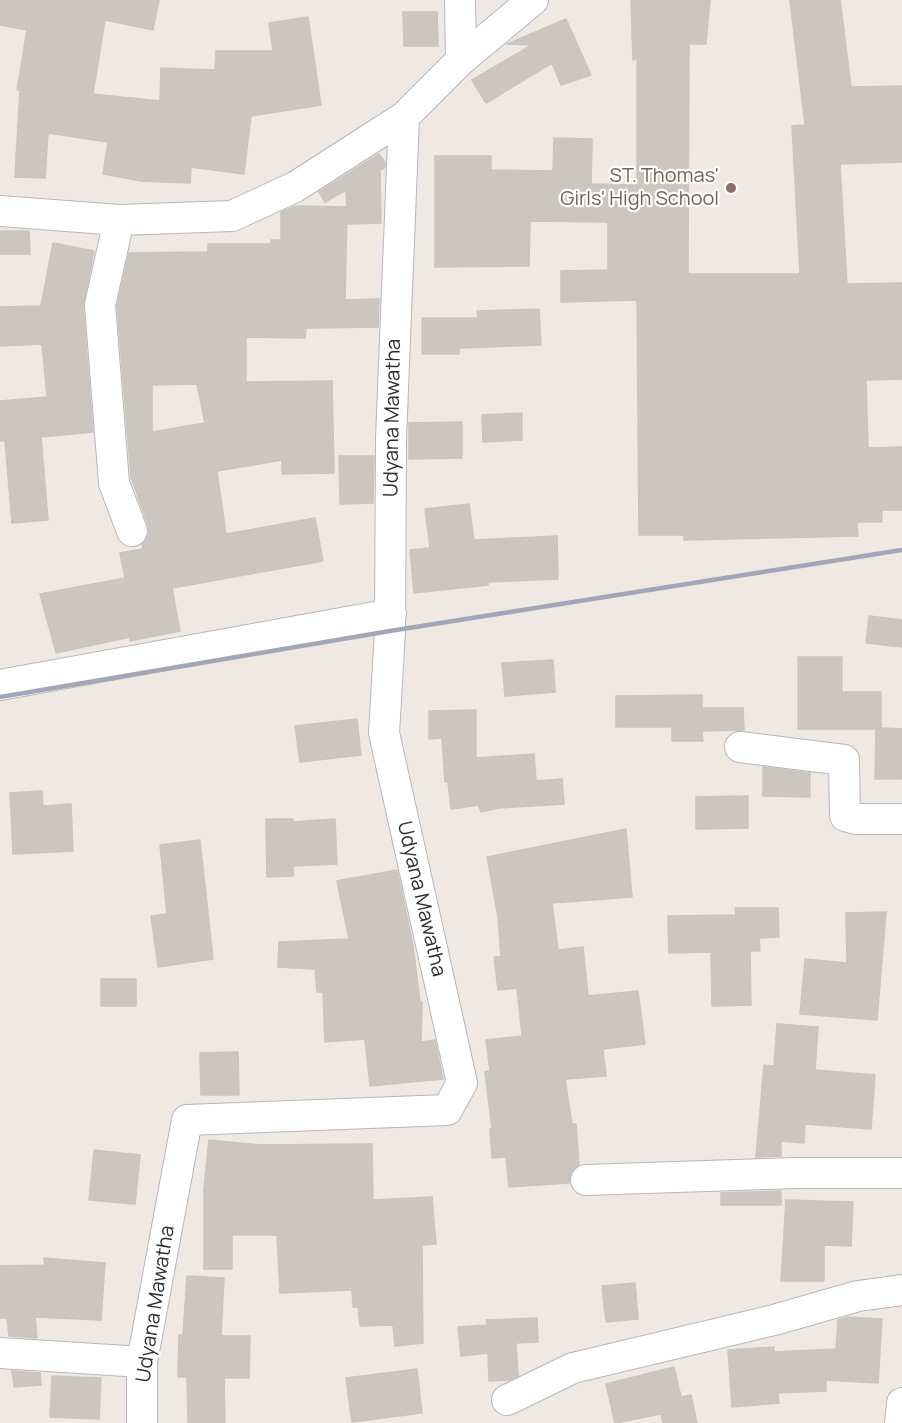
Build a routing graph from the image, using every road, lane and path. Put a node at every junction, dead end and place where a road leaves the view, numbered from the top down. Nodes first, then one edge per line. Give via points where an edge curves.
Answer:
1 (460, 0) edge
2 (533, 0) edge
3 (461, 60) junction
4 (404, 117) junction
5 (0, 211) edge
6 (120, 220) junction
7 (132, 531) dead end
8 (391, 614) junction
9 (0, 684) edge
10 (740, 747) dead end
11 (902, 819) edge
12 (902, 1173) edge
13 (586, 1180) dead end
14 (902, 1290) edge
15 (0, 1353) edge
16 (142, 1362) junction
17 (507, 1400) dead end
18 (902, 1403) edge
19 (142, 1423) edge
20 (900, 1423) edge

1 - 3 street
2 - 3 street
3 - 4 street
4 - 6 street via 295,187 232,216
4 - 8 street, Udyana Mawatha via 392,438
5 - 6 street
6 - 7 street via 100,305 114,483
8 - 9 street
8 - 16 street, Udyana Mawatha via 384,733 462,1083 447,1110 187,1120
10 - 11 street via 844,760 846,816
12 - 13 street
14 - 17 street via 858,1296 573,1368
15 - 16 street
16 - 19 street, Udyana Mawatha
18 - 20 street

